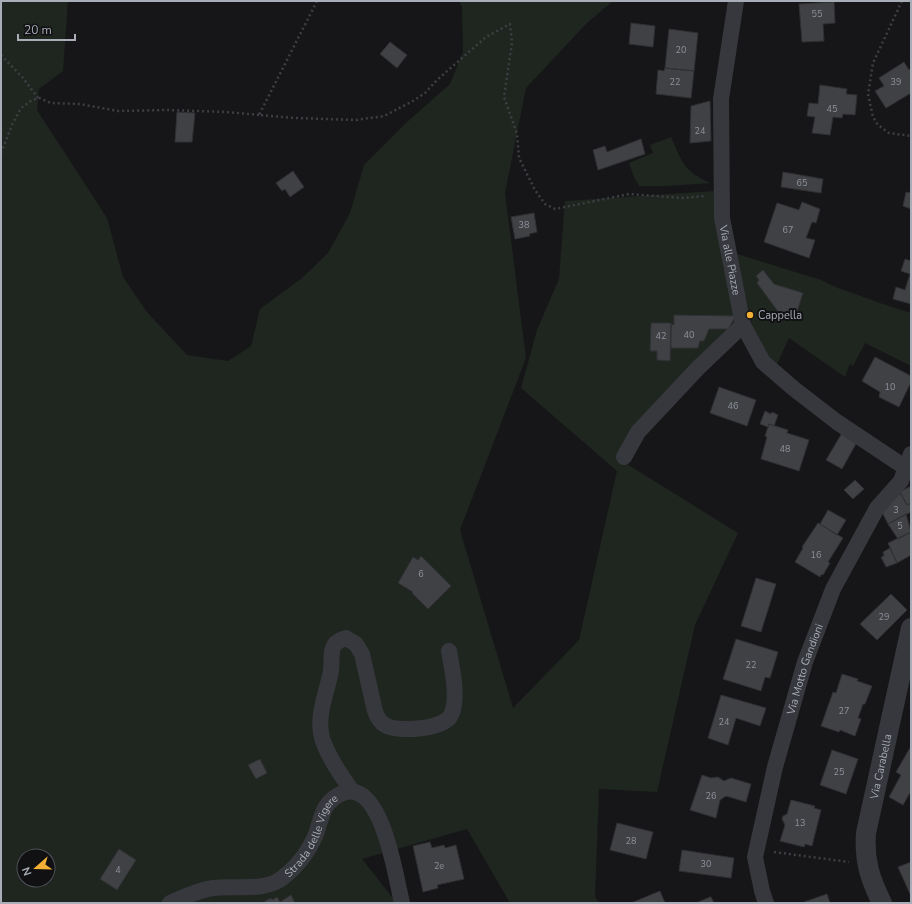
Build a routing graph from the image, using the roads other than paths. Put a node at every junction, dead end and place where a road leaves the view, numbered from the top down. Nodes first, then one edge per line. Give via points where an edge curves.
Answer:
1 (736, 1) edge
2 (743, 325) junction
3 (624, 457) dead end
4 (908, 461) edge
5 (911, 628) edge
6 (449, 651) dead end
7 (352, 791) junction
8 (170, 903) edge
9 (402, 903) edge
10 (766, 903) edge
11 (882, 903) edge

1 - 2 street, Via alle Piazze via 720,99 722,218
2 - 3 street via 698,368 638,432
2 - 4 street, Via alle Piazze via 763,362 792,388 837,422
4 - 10 street, Via Motto Gandioni via 903,477 877,508 833,589 805,662 775,767 756,849 755,857
5 - 11 street, Via Carabella via 869,815 865,846 870,877
6 - 7 street via 454,683 454,708 449,719 423,728 398,729 386,726 374,711 362,654 356,644 346,638 335,644 322,711 321,730 324,744
7 - 8 street, Strada delle Vigere via 340,794 328,803 304,855 297,865 273,884 212,888
7 - 9 street, Strada delle Vigere via 366,798 375,811 393,856

